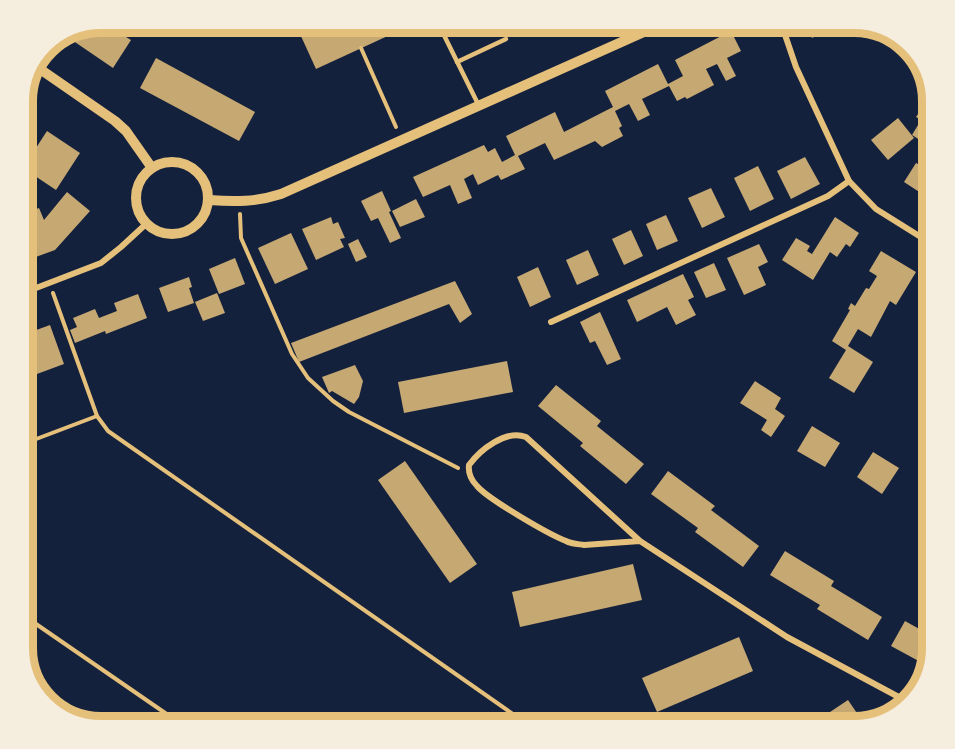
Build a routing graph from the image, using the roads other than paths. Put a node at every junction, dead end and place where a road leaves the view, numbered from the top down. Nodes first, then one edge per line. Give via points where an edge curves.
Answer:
1 (443, 33) edge
2 (640, 33) edge
3 (785, 33) edge
4 (506, 39) dead end
5 (457, 62) junction
6 (41, 70) edge
7 (479, 107) junction
8 (152, 168) junction
9 (849, 181) junction
10 (209, 200) junction
11 (146, 224) junction
12 (922, 237) edge
13 (33, 289) edge
14 (551, 321) dead end
15 (640, 541) junction
16 (900, 698) edge

1 - 5 lane
2 - 7 street
3 - 9 street via 796,67
4 - 5 lane
5 - 7 lane
6 - 8 street via 115,121
7 - 10 street via 281,194 255,201
8 - 10 street via 177,162 190,166 207,186
8 - 11 street via 143,176 136,199
9 - 12 street via 876,209
9 - 14 street via 828,196
10 - 11 street via 192,229 176,235 159,232
11 - 13 street via 100,263
15 - 15 street via 522,435 505,438 485,449 469,465 478,489 568,542 584,545
15 - 16 street via 787,638

